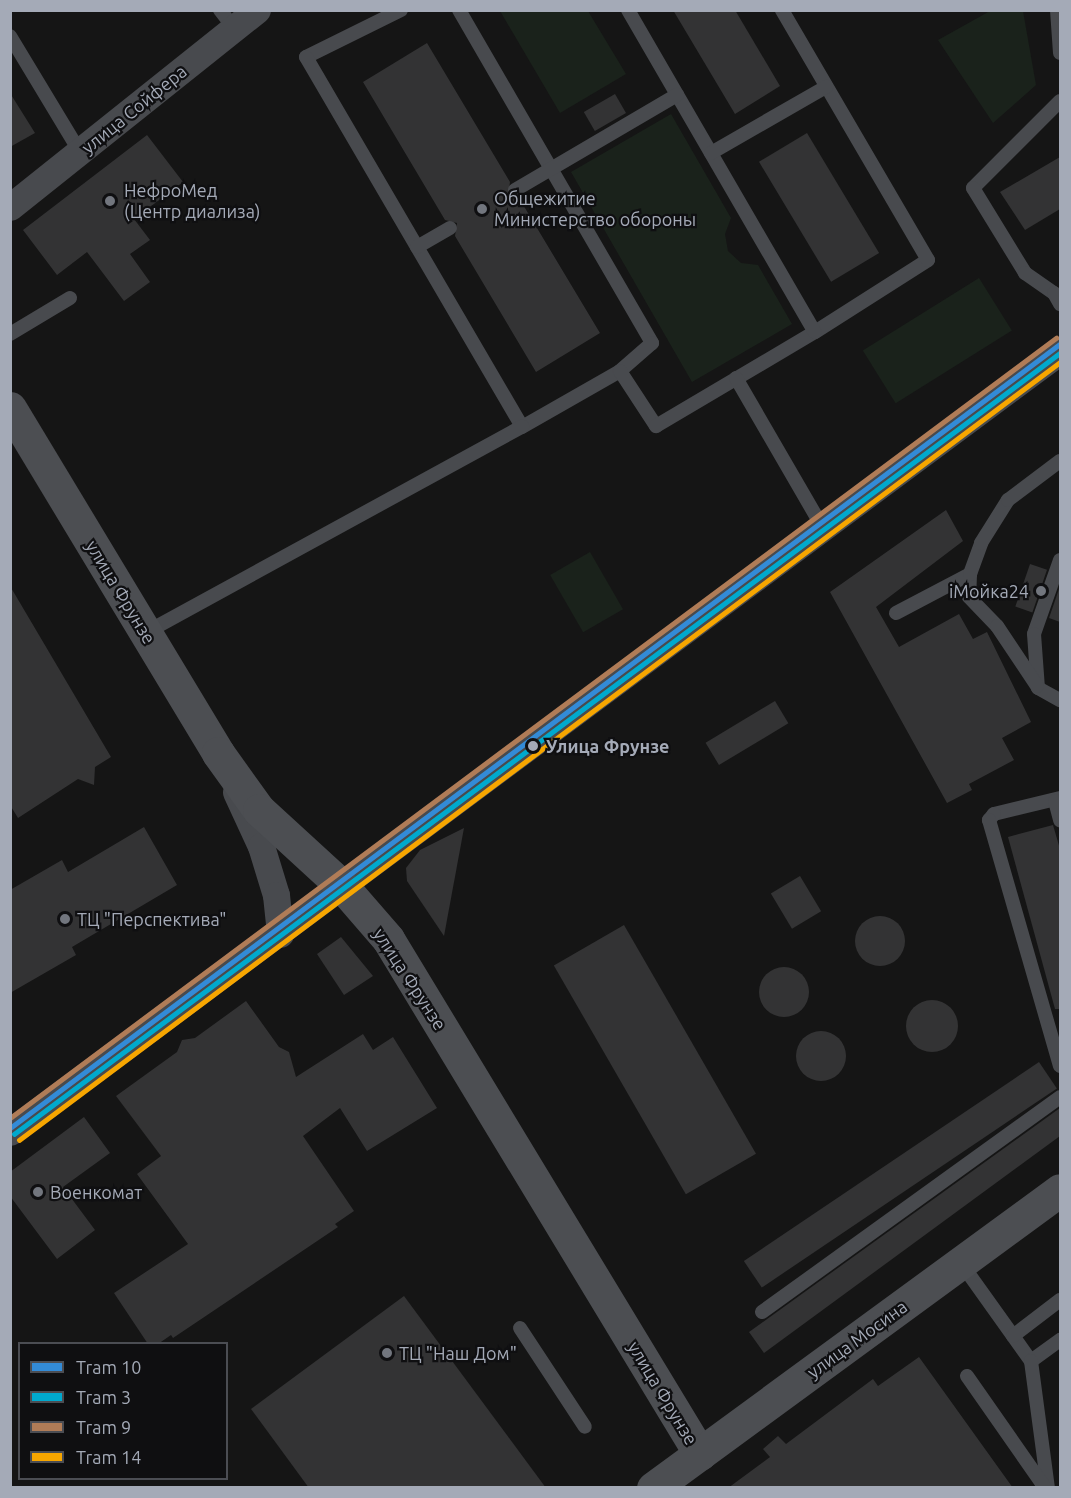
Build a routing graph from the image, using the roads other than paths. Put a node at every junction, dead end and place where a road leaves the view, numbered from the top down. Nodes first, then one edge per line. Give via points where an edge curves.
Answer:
1 (257, 10) edge
2 (401, 10) edge
3 (459, 10) edge
4 (628, 10) edge
5 (782, 10) edge
6 (1057, 10) edge
7 (227, 19) edge
8 (10, 36) edge
9 (1060, 53) edge
10 (826, 87) junction
11 (677, 95) junction
12 (1060, 101) edge
13 (80, 152) junction
14 (711, 153) junction
15 (550, 169) junction
16 (515, 190) dead end
17 (10, 207) edge
18 (450, 228) dead end
19 (417, 247) junction
20 (70, 298) dead end
21 (1060, 304) edge
22 (815, 332) junction
23 (10, 334) edge
24 (1060, 351) edge
25 (620, 371) junction
26 (736, 378) junction
27 (10, 408) edge
28 (522, 427) junction
29 (1060, 461) edge
30 (823, 528) junction
31 (1060, 560) edge
32 (970, 574) junction
33 (896, 613) dead end
34 (146, 633) junction
35 (1038, 688) junction
36 (1060, 700) edge
37 (218, 753) junction
38 (1058, 800) edge
39 (1060, 820) edge
40 (343, 887) junction
41 (280, 934) junction
42 (1060, 1066) edge
43 (1060, 1097) edge
44 (10, 1132) edge
45 (1060, 1190) edge
46 (961, 1263) junction
47 (1060, 1300) edge
48 (762, 1312) dead end
49 (520, 1328) dead end
50 (1013, 1336) junction
51 (1060, 1340) edge
52 (1031, 1361) junction
53 (967, 1376) dead end
54 (585, 1427) dead end
55 (700, 1454) junction
56 (653, 1488) edge
57 (1046, 1488) edge

1 - 7 street, улица Сойфера
2 - 19 lane via 306,57
3 - 15 lane
4 - 11 lane
5 - 10 lane
6 - 9 lane
7 - 13 street, улица Сойфера
8 - 13 lane
10 - 14 lane
10 - 22 lane via 928,260
11 - 14 lane
11 - 15 lane
12 - 21 lane via 973,188 1025,273 1054,293
13 - 17 street, улица Сойфера
14 - 22 lane
15 - 16 lane
15 - 25 lane via 652,343
18 - 19 lane
19 - 28 lane
20 - 23 lane
22 - 26 lane
24 - 30 street
25 - 26 lane via 656,426
25 - 28 lane
26 - 30 lane
27 - 34 street, улица Фрунзе
28 - 34 lane
29 - 32 lane via 1008,500 981,543
30 - 40 street
31 - 35 lane via 1034,634
32 - 33 lane
32 - 35 lane via 969,597 997,626
34 - 37 street, улица Фрунзе
35 - 36 lane
37 - 40 street, улица Фрунзе via 259,810
37 - 41 street via 261,846 276,895
38 - 39 lane
38 - 42 lane via 994,814 989,820
40 - 41 street
40 - 55 street, улица Фрунзе via 388,939
41 - 44 street
43 - 48 lane
45 - 46 street, улица Мосина
46 - 50 lane
46 - 55 street, улица Мосина
47 - 50 lane
49 - 54 lane
50 - 52 lane
51 - 52 lane
52 - 57 lane
53 - 57 lane
55 - 56 street, улица Мосина

